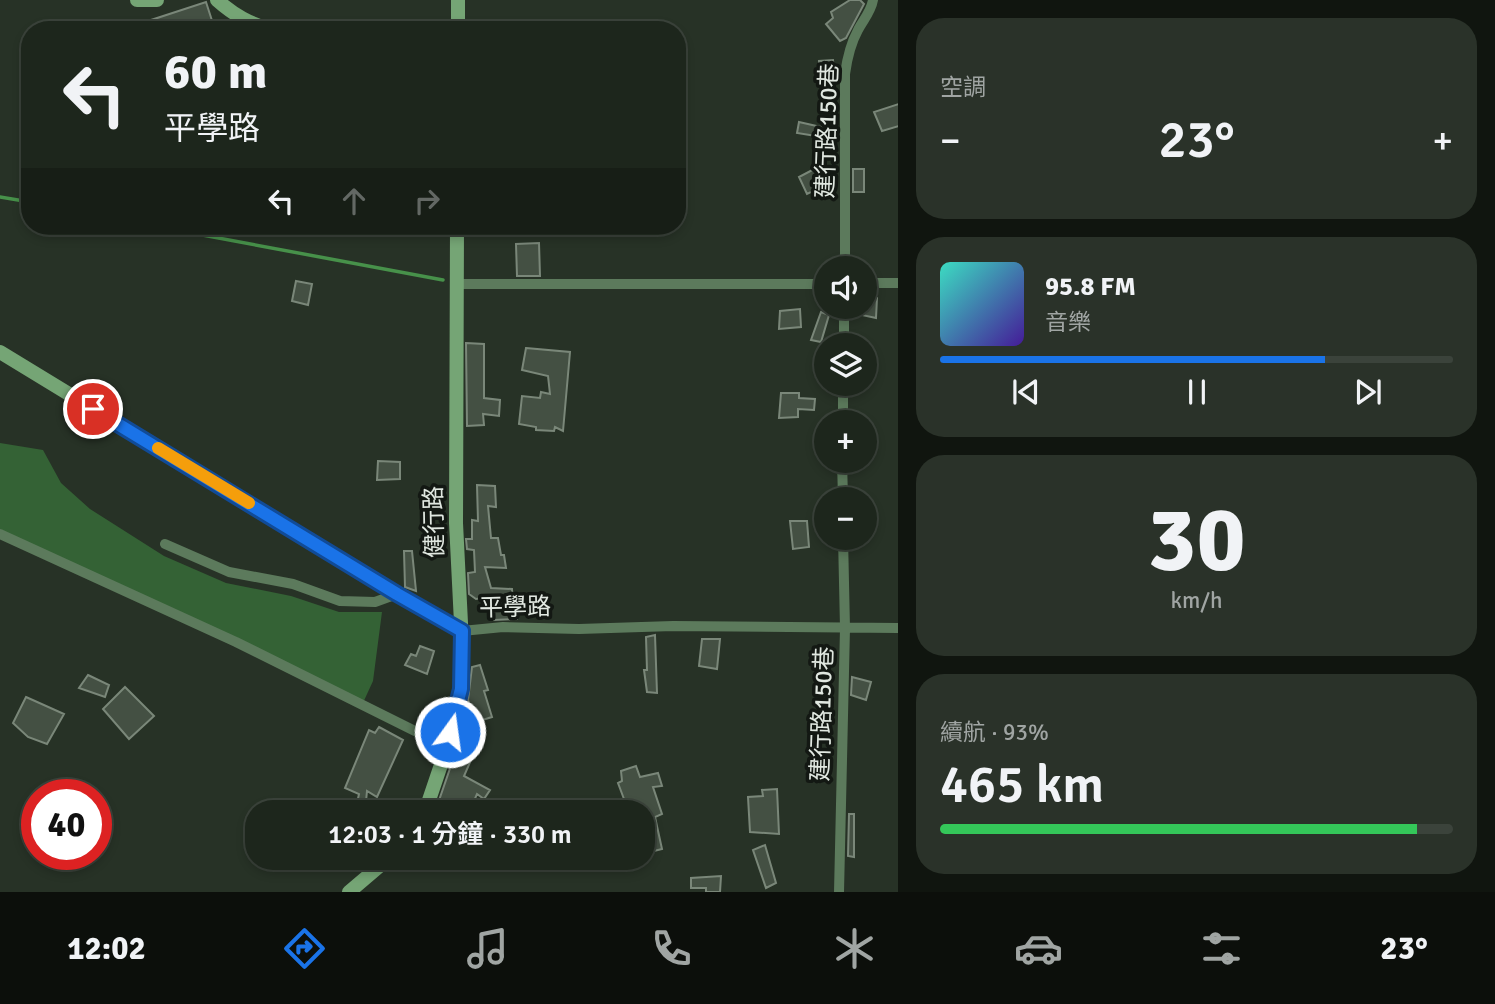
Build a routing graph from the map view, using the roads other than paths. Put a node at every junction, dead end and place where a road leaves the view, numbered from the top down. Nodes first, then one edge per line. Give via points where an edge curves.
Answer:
1 (137, 0) edge
2 (158, 0) edge
3 (217, 0) edge
4 (458, 0) edge
5 (873, 0) edge
6 (245, 21) edge
7 (458, 21) edge
8 (457, 235) edge
9 (845, 256) edge
10 (898, 283) edge
11 (457, 284) junction
12 (814, 284) edge
13 (877, 284) edge
14 (0, 352) edge
15 (0, 534) edge
16 (164, 544) dead end
17 (843, 550) edge
18 (397, 594) junction
19 (845, 628) junction
20 (898, 628) edge
21 (462, 631) junction
22 (447, 747) junction
23 (429, 800) edge
24 (375, 870) edge
25 (349, 892) edge
26 (839, 892) edge

1 - 2 street
3 - 6 street
4 - 7 street
5 - 9 street, 建行路150巷 via 857,31 845,74
8 - 11 street, 健行路
10 - 13 street
11 - 12 street
11 - 21 street, 健行路 via 456,523
14 - 18 street, 平學路
15 - 22 street via 236,642
16 - 18 street via 229,572 293,584 340,601 375,602
17 - 19 street, 建行路150巷
18 - 21 street, 平學路
19 - 20 street, 平學路
19 - 21 street, 平學路 via 503,626
19 - 26 street, 建行路150巷
21 - 22 street, 健行路 via 461,689
22 - 23 street, 健行路
24 - 25 street

